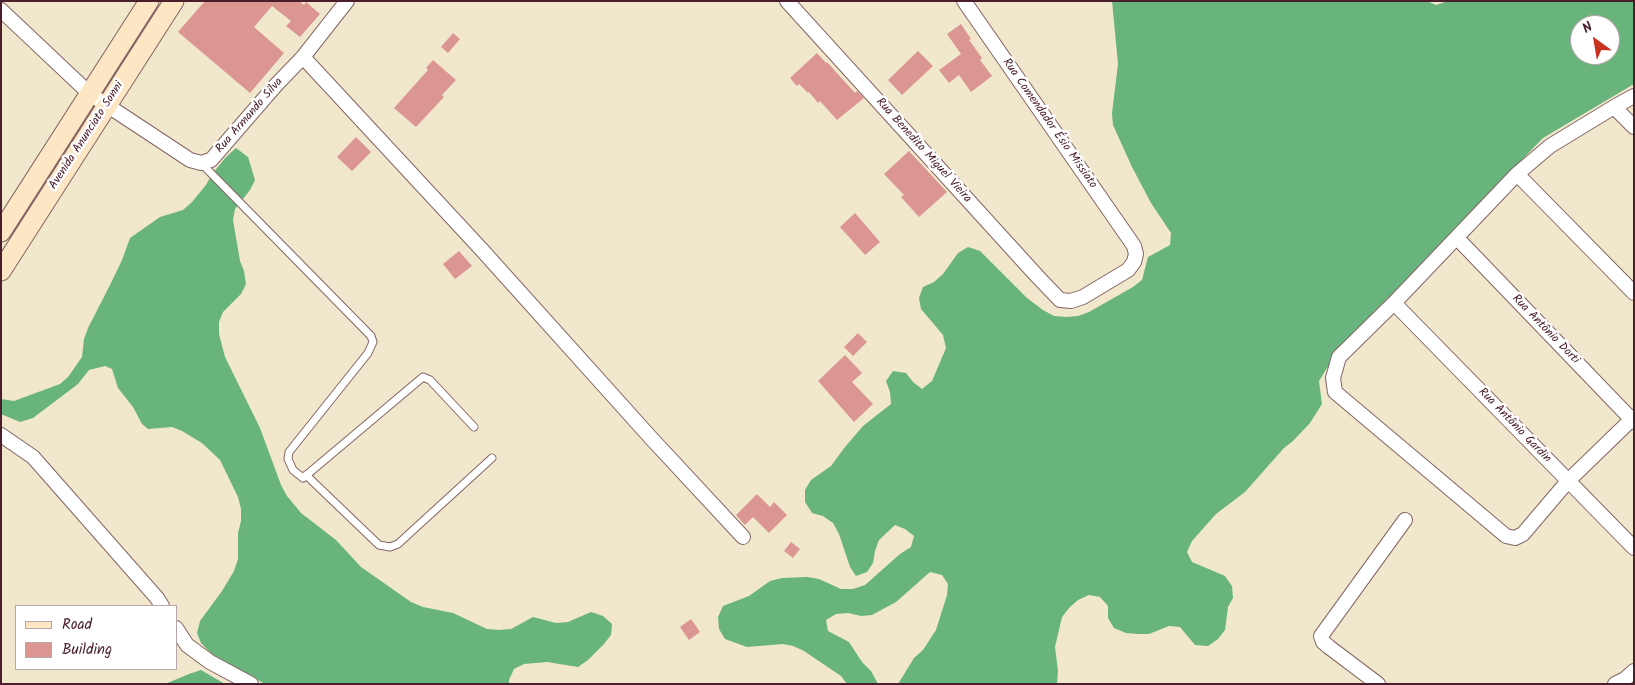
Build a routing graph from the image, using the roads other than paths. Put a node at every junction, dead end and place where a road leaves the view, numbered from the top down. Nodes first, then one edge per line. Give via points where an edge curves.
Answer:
1 (149, 1) edge
2 (174, 1) edge
3 (347, 1) edge
4 (787, 1) edge
5 (964, 1) edge
6 (1, 10) edge
7 (303, 57) junction
8 (90, 94) junction
9 (1634, 96) edge
10 (107, 106) junction
11 (1614, 107) junction
12 (1634, 127) edge
13 (201, 163) junction
14 (1517, 174) junction
15 (1, 232) edge
16 (1457, 238) junction
17 (1134, 246) joint
18 (1, 271) edge
19 (1634, 293) edge
20 (1394, 303) junction
21 (1633, 419) edge
22 (474, 428) dead end
23 (1, 434) edge
24 (492, 458) dead end
25 (306, 475) junction
26 (1568, 482) junction
27 (1405, 520) dead end
28 (743, 537) dead end
29 (1634, 548) edge
30 (161, 605) edge
31 (178, 631) edge
32 (1634, 671) edge
33 (251, 684) edge
34 (1378, 684) edge
35 (1615, 684) edge

1 - 8 street, Avenida Anunciato Sonni
2 - 10 street, Avenida Anunciato Sonni
3 - 7 street, Rua Armando Silva
4 - 17 street, Rua Benedito Miguel Vieira via 1060,300 1083,297 1128,270 1134,262
5 - 17 street, Rua Comendador Ésio Missiato
6 - 8 street
7 - 13 street, Rua Armando Silva via 211,160
7 - 28 street
8 - 10 street
8 - 15 street, Avenida Anunciato Sonni
9 - 11 street
10 - 13 street via 190,160
10 - 18 street, Avenida Anunciato Sonni
11 - 12 street
11 - 14 street via 1550,146
13 - 25 lane via 373,342 368,353 290,452 288,459 293,470 303,478
14 - 16 street
14 - 19 street
16 - 20 street
16 - 21 street, Rua Antônio Dorti
20 - 26 street, Rua Antônio Gardin
20 - 26 street via 1339,357 1333,378 1335,392 1506,536 1515,538 1523,534
21 - 26 street
22 - 25 lane via 430,380 423,377
23 - 30 street via 34,457
24 - 25 lane via 398,544 390,547 379,545
26 - 29 street, Rua Antônio Gardin
27 - 34 street via 1321,636 1323,642
31 - 33 street via 187,645 210,662
32 - 35 street

